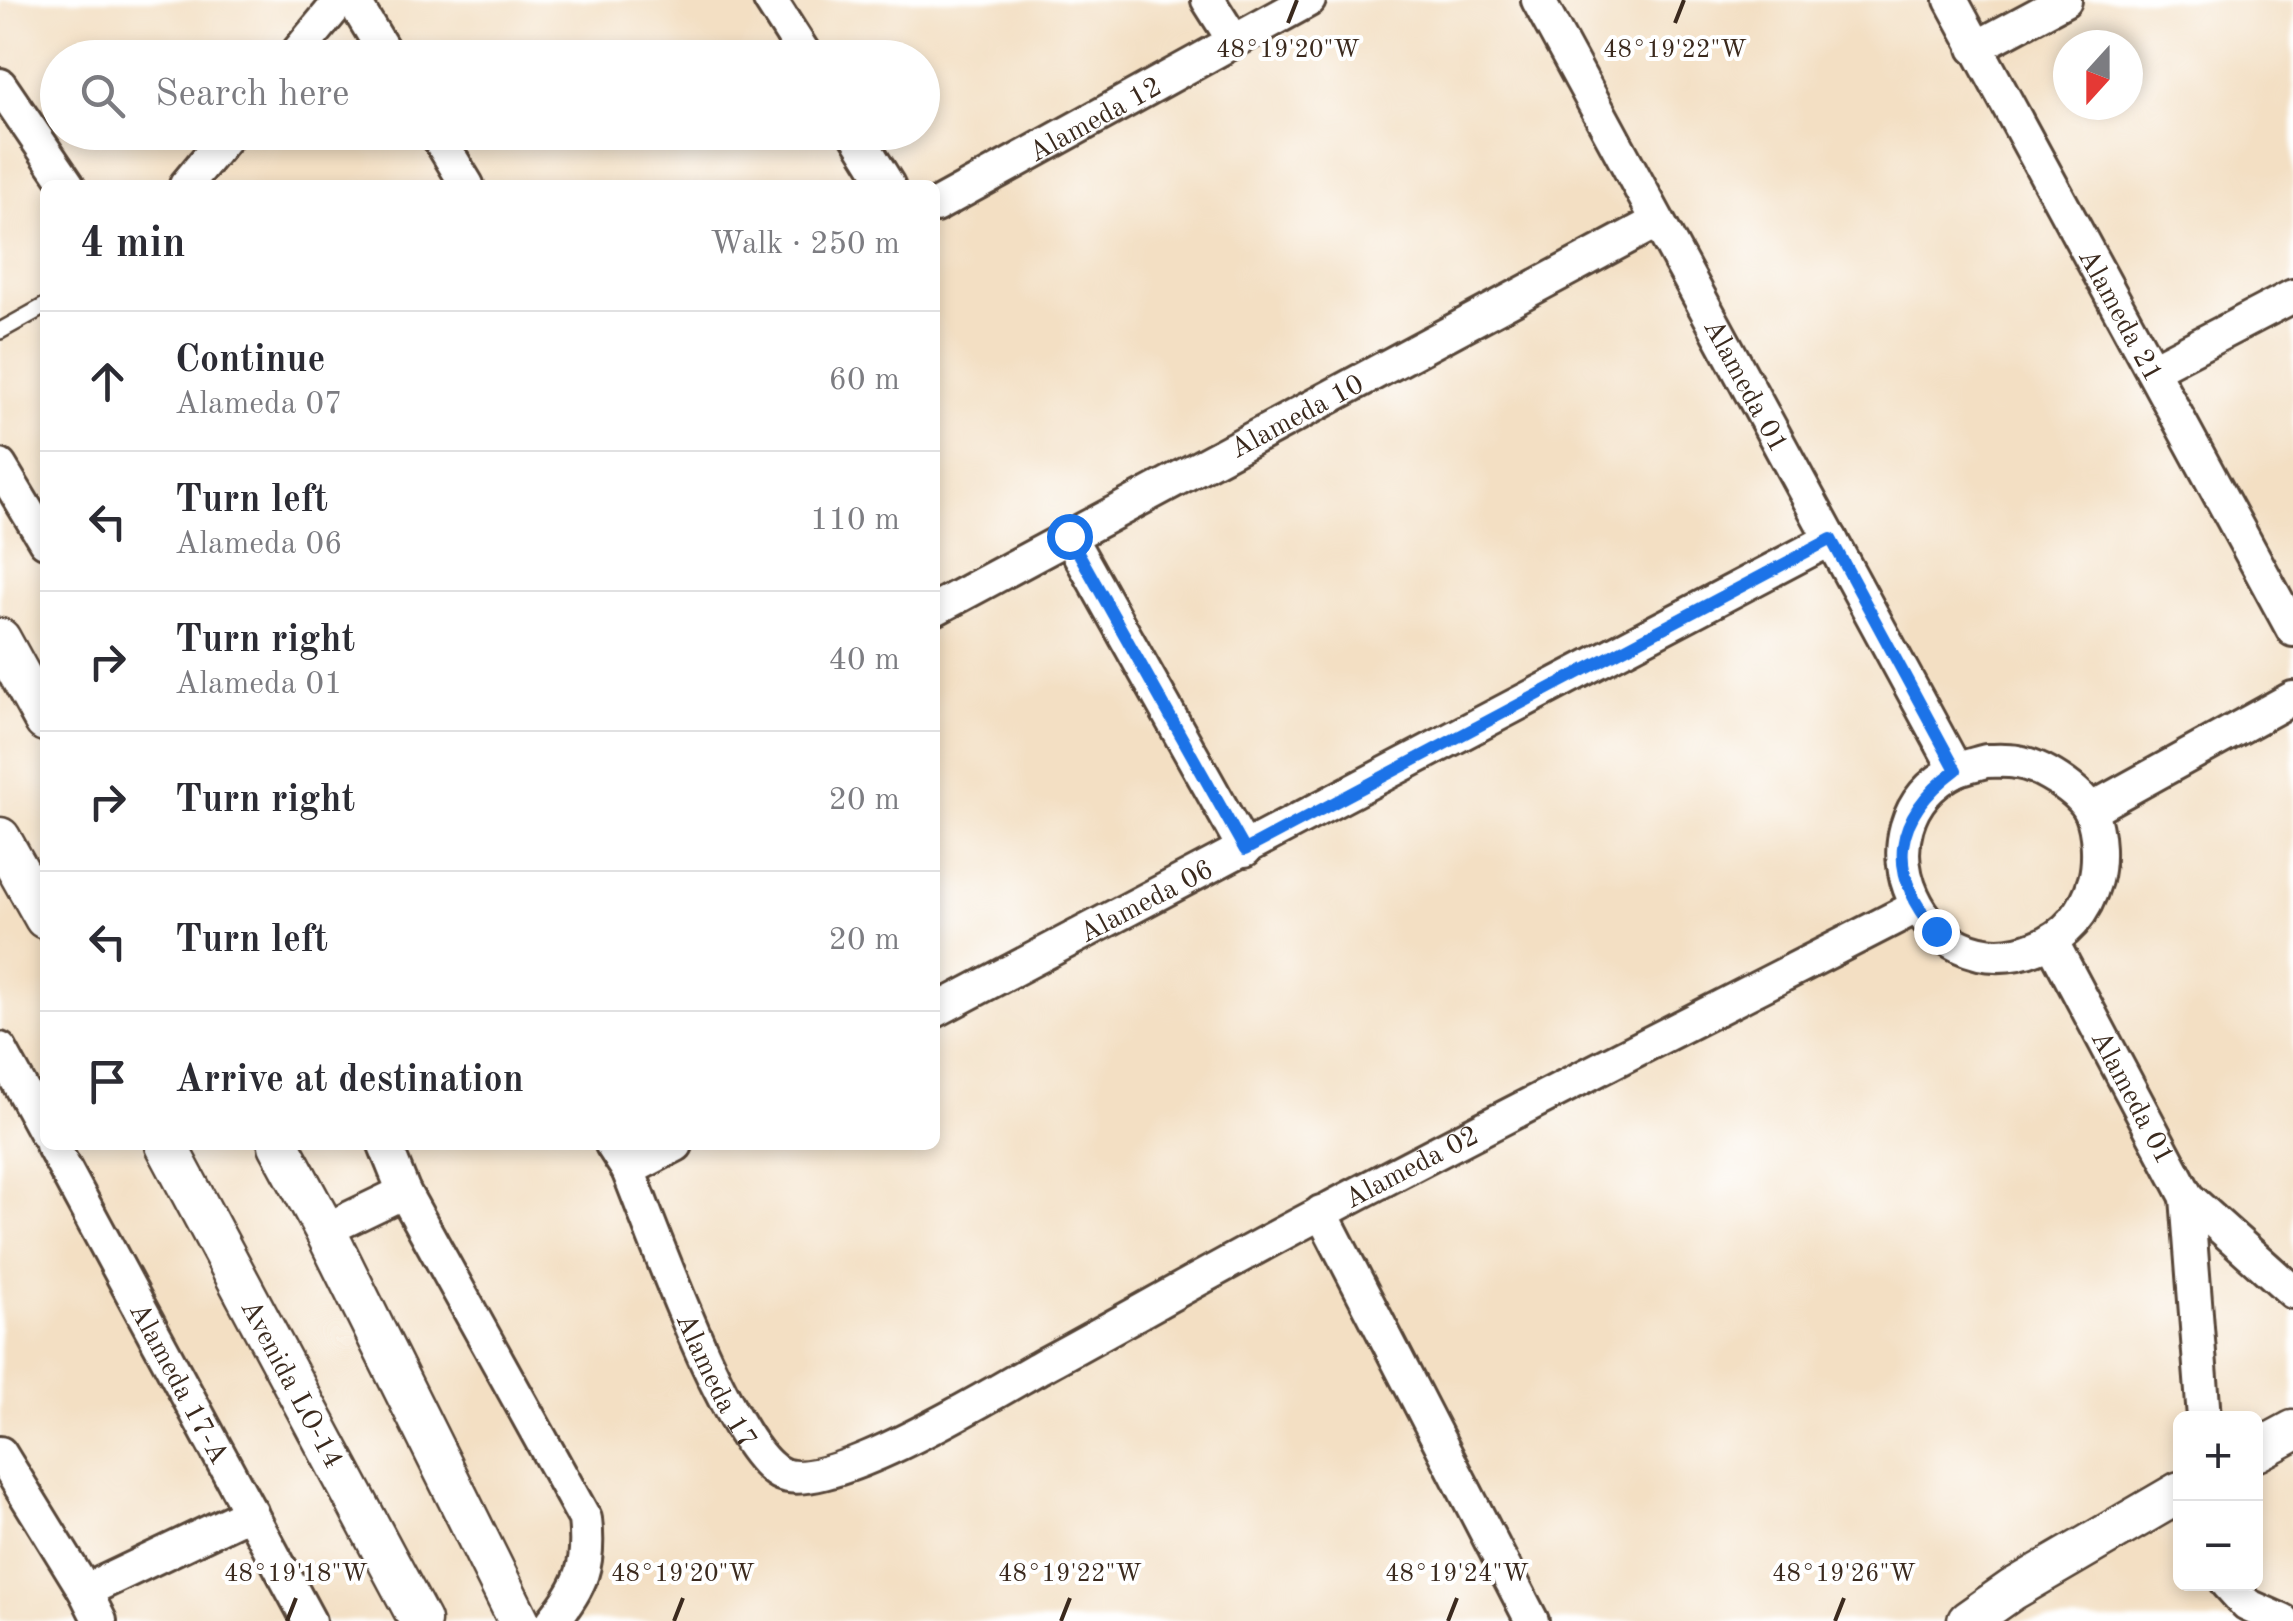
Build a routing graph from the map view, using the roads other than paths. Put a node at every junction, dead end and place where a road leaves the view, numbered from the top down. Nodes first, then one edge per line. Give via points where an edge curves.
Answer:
1 (342, 0) edge
2 (353, 0) edge
3 (770, 0) edge
4 (1208, 0) edge
5 (1310, 0) edge
6 (1538, 0) edge
7 (1951, 0) edge
8 (2065, 0) edge
9 (308, 40) edge
10 (377, 40) edge
11 (796, 40) edge
12 (1234, 41) junction
13 (1975, 48) junction
14 (0, 85) edge
15 (40, 144) edge
16 (44, 150) edge
17 (215, 150) edge
18 (446, 150) edge
19 (866, 150) edge
20 (65, 180) edge
21 (190, 180) edge
22 (465, 180) edge
23 (885, 180) edge
24 (940, 203) edge
25 (1656, 222) junction
26 (2293, 296) edge
27 (40, 309) edge
28 (0, 331) edge
29 (2153, 370) junction
30 (0, 466) edge
31 (40, 532) edge
32 (1069, 536) junction
33 (1831, 539) junction
34 (940, 606) edge
35 (2293, 630) edge
36 (0, 639) edge
37 (2293, 698) edge
38 (40, 711) edge
39 (1956, 770) junction
40 (2090, 810) junction
41 (0, 838) edge
42 (1245, 850) junction
43 (1916, 907) junction
44 (40, 909) edge
45 (2052, 942) junction
46 (940, 1007) edge
47 (0, 1050) edge
48 (40, 1123) edge
49 (55, 1150) edge
50 (169, 1150) edge
51 (281, 1150) edge
52 (387, 1150) edge
53 (654, 1150) edge
54 (620, 1158) edge
55 (404, 1192) junction
56 (2187, 1197) junction
57 (1322, 1212) junction
58 (326, 1230) junction
59 (2293, 1292) edge
60 (2203, 1411) edge
61 (2293, 1431) edge
62 (912, 1437) joint
63 (2263, 1447) edge
64 (0, 1453) edge
65 (2173, 1496) edge
66 (251, 1512) junction
67 (85, 1590) junction
68 (2234, 1591) edge
69 (100, 1621) edge
70 (309, 1621) edge
71 (420, 1621) edge
72 (519, 1621) edge
73 (554, 1621) edge
74 (1532, 1621) edge
75 (1968, 1621) edge
76 (2282, 1621) edge

1 - 9 street
2 - 10 street
3 - 11 street
4 - 12 street
5 - 12 street, Alameda 12
6 - 25 street, Alameda 01
7 - 13 street, Alameda 21
8 - 13 street
12 - 24 street, Alameda 12
13 - 29 street, Alameda 21
14 - 15 street
16 - 20 street
17 - 21 street
18 - 22 street
19 - 23 street
25 - 32 street, Alameda 10
25 - 33 street, Alameda 01
26 - 29 street
27 - 28 lane
29 - 35 street, Alameda 21
30 - 31 street
32 - 34 street, Alameda 10
32 - 42 street
33 - 39 street, Alameda 01
33 - 42 street, Alameda 06
36 - 38 street
37 - 40 street
39 - 40 street via 1986,761 2017,762 2046,771
39 - 43 street via 1930,789 1903,845 1904,877
40 - 45 street via 2098,871 2074,923
41 - 44 street
42 - 46 street, Alameda 06
43 - 45 street via 1962,948 2008,954
43 - 57 street, Alameda 02
45 - 56 street, Alameda 01
47 - 48 street
49 - 66 street, Alameda 17-A
50 - 71 street, Avenida LO-14
51 - 58 street
52 - 55 street
53 - 54 street
54 - 62 street, Alameda 17 via 723,1400 763,1460 799,1478 844,1468
55 - 58 street
55 - 73 street via 584,1519 588,1552 576,1588
56 - 59 street, Alameda 01
56 - 60 street, Alameda 01
57 - 62 street, Alameda 02
57 - 74 street
58 - 72 street
61 - 63 street
64 - 67 street
65 - 75 street
66 - 67 street
66 - 70 street, Alameda 17-A
67 - 69 street
68 - 76 street via 2247,1605

